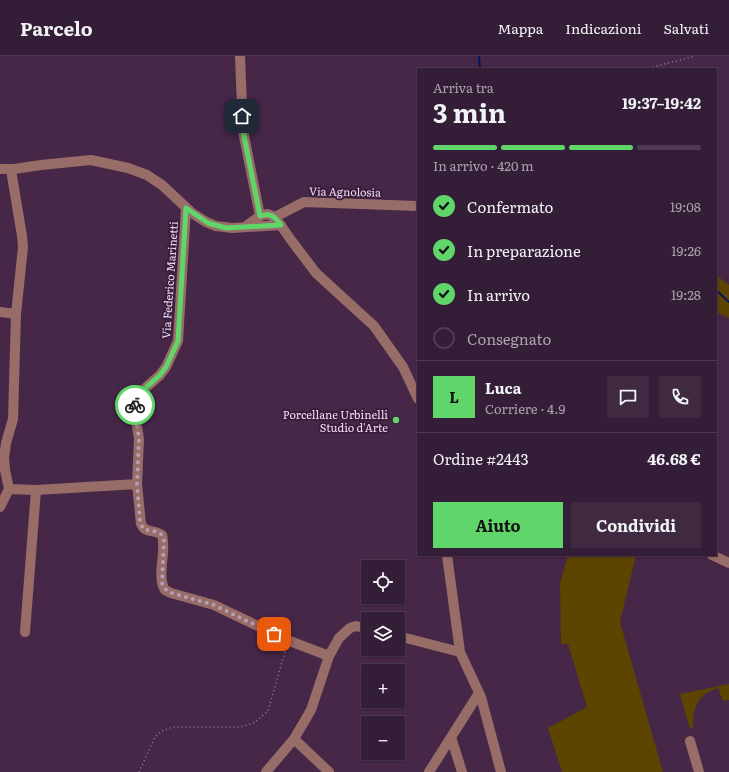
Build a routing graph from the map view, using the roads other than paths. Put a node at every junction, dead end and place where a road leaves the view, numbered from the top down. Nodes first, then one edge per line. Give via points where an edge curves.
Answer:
1 (240, 56) edge
2 (0, 169) edge
3 (11, 170) junction
4 (417, 206) edge
5 (186, 208) junction
6 (260, 216) junction
7 (275, 216) junction
8 (281, 225) junction
9 (246, 226) junction
10 (0, 312) edge
11 (16, 314) junction
12 (417, 398) edge
13 (137, 484) junction
14 (9, 489) junction
15 (36, 490) junction
16 (0, 507) edge
17 (447, 556) edge
18 (714, 556) edge
19 (729, 563) edge
20 (361, 627) edge
21 (26, 632) dead end
22 (405, 638) edge
23 (460, 652) junction
24 (329, 656) junction
25 (480, 693) junction
26 (451, 738) junction
27 (294, 739) junction
28 (690, 741) dead end
29 (266, 772) edge
30 (329, 772) edge
31 (429, 772) edge
32 (462, 772) edge
33 (501, 772) edge
34 (699, 772) edge

1 - 6 street via 243,131
2 - 3 street
3 - 5 street via 93,160 147,175 162,185
3 - 11 street via 23,244
4 - 7 street, Via Agnolosia via 304,202
5 - 9 street via 216,226
5 - 13 street, Via Federico Marinetti via 178,341 166,367 142,391 136,404 139,439
6 - 7 street
6 - 9 street
7 - 8 street
8 - 9 street
8 - 12 street via 316,273 374,326 403,367 407,383
10 - 11 street
11 - 14 street via 13,419 4,462
13 - 15 street
13 - 24 street, Via Federico Marinetti via 142,527 160,533 163,537 162,583 165,590 214,605 287,640
14 - 15 street
14 - 16 street
15 - 21 street
17 - 23 street
18 - 19 street
20 - 24 street via 350,628 339,638
22 - 23 street
23 - 25 street
24 - 27 street via 311,710
25 - 26 street
25 - 33 street
26 - 31 street
26 - 32 street
27 - 29 street
27 - 30 street
28 - 34 street

